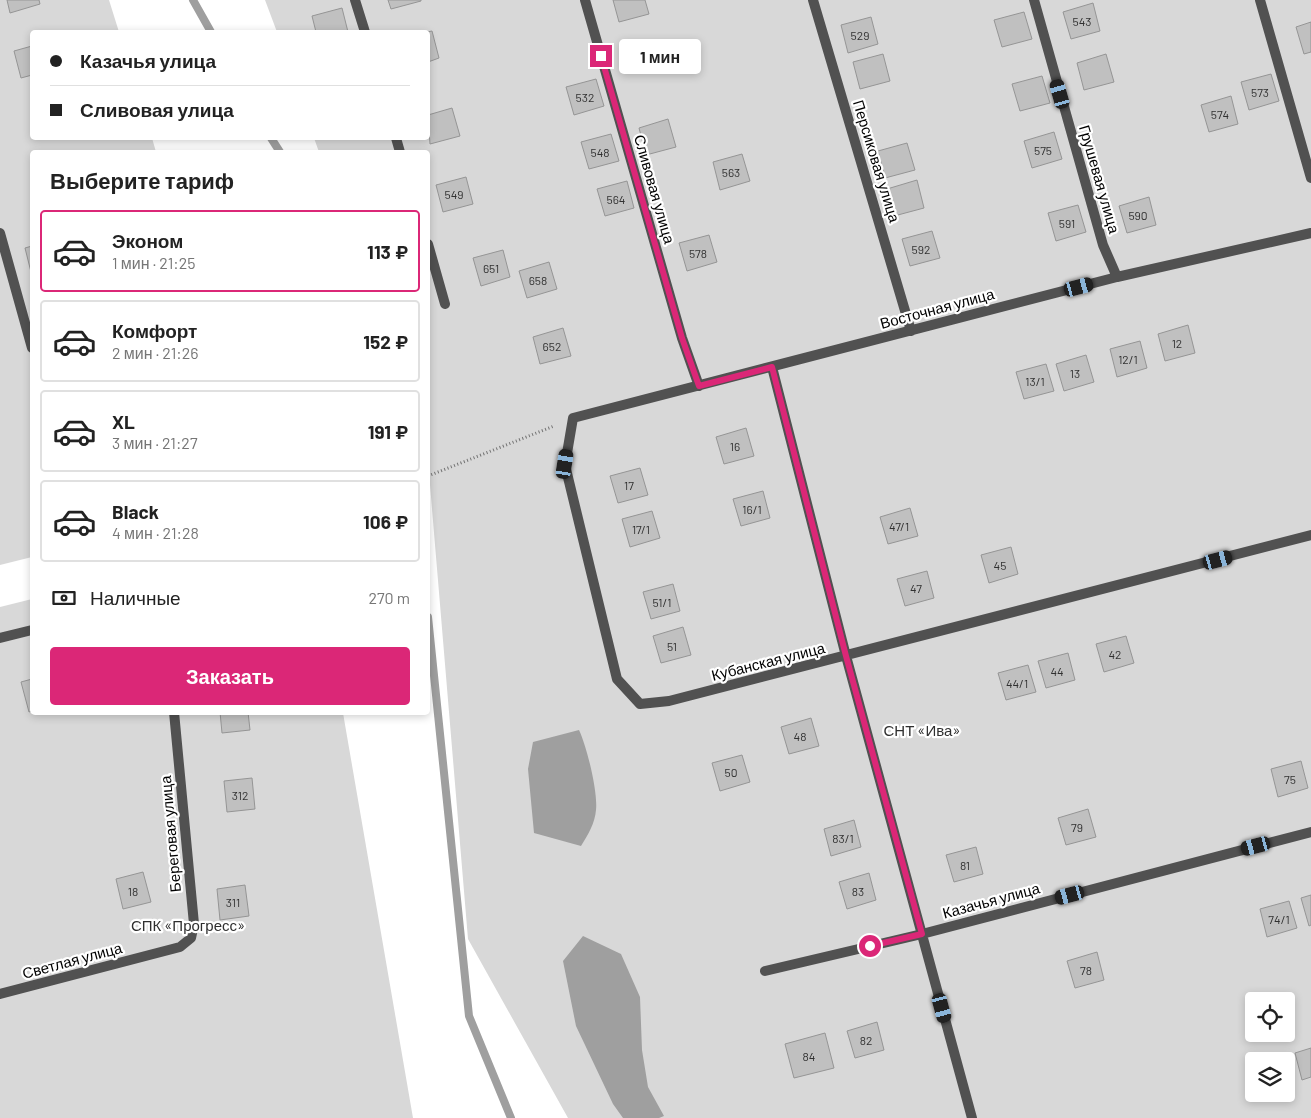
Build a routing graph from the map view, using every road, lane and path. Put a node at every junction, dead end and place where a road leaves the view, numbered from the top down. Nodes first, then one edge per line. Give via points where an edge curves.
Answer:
1 (355, 0) edge
2 (585, 0) edge
3 (813, 0) edge
4 (1034, 0) edge
5 (1260, 0) edge
6 (363, 30) edge
7 (1311, 178) edge
8 (0, 233) edge
9 (1311, 233) edge
10 (430, 251) edge
11 (1117, 277) junction
12 (445, 304) dead end
13 (911, 331) junction
14 (30, 341) edge
15 (772, 367) junction
16 (699, 386) junction
17 (573, 418) junction
18 (430, 475) edge
19 (1311, 535) edge
20 (30, 630) edge
21 (0, 638) edge
22 (846, 656) junction
23 (174, 715) edge
24 (1311, 832) edge
25 (922, 934) junction
26 (180, 946) joint
27 (765, 971) dead end
28 (0, 994) edge
29 (972, 1118) edge

1 - 6 street
2 - 16 street, Сливовая улица via 682,338
3 - 13 street, Персиковая улица
4 - 11 street, Грушевая улица via 1103,245
5 - 7 street
8 - 14 street
9 - 11 street, Восточная улица
10 - 12 street
11 - 13 street, Восточная улица
13 - 15 street, Восточная улица
15 - 16 street, Восточная улица
15 - 22 street
16 - 17 street, Восточная улица
17 - 18 path
17 - 22 street, Кубанская улица via 565,464 617,679 640,704 668,701
19 - 22 street, Кубанская улица
20 - 21 street
22 - 25 street
23 - 26 street, Береговая улица via 194,924 191,938
24 - 25 street, Казачья улица
25 - 27 street, Казачья улица
25 - 29 street
26 - 28 street, Светлая улица

